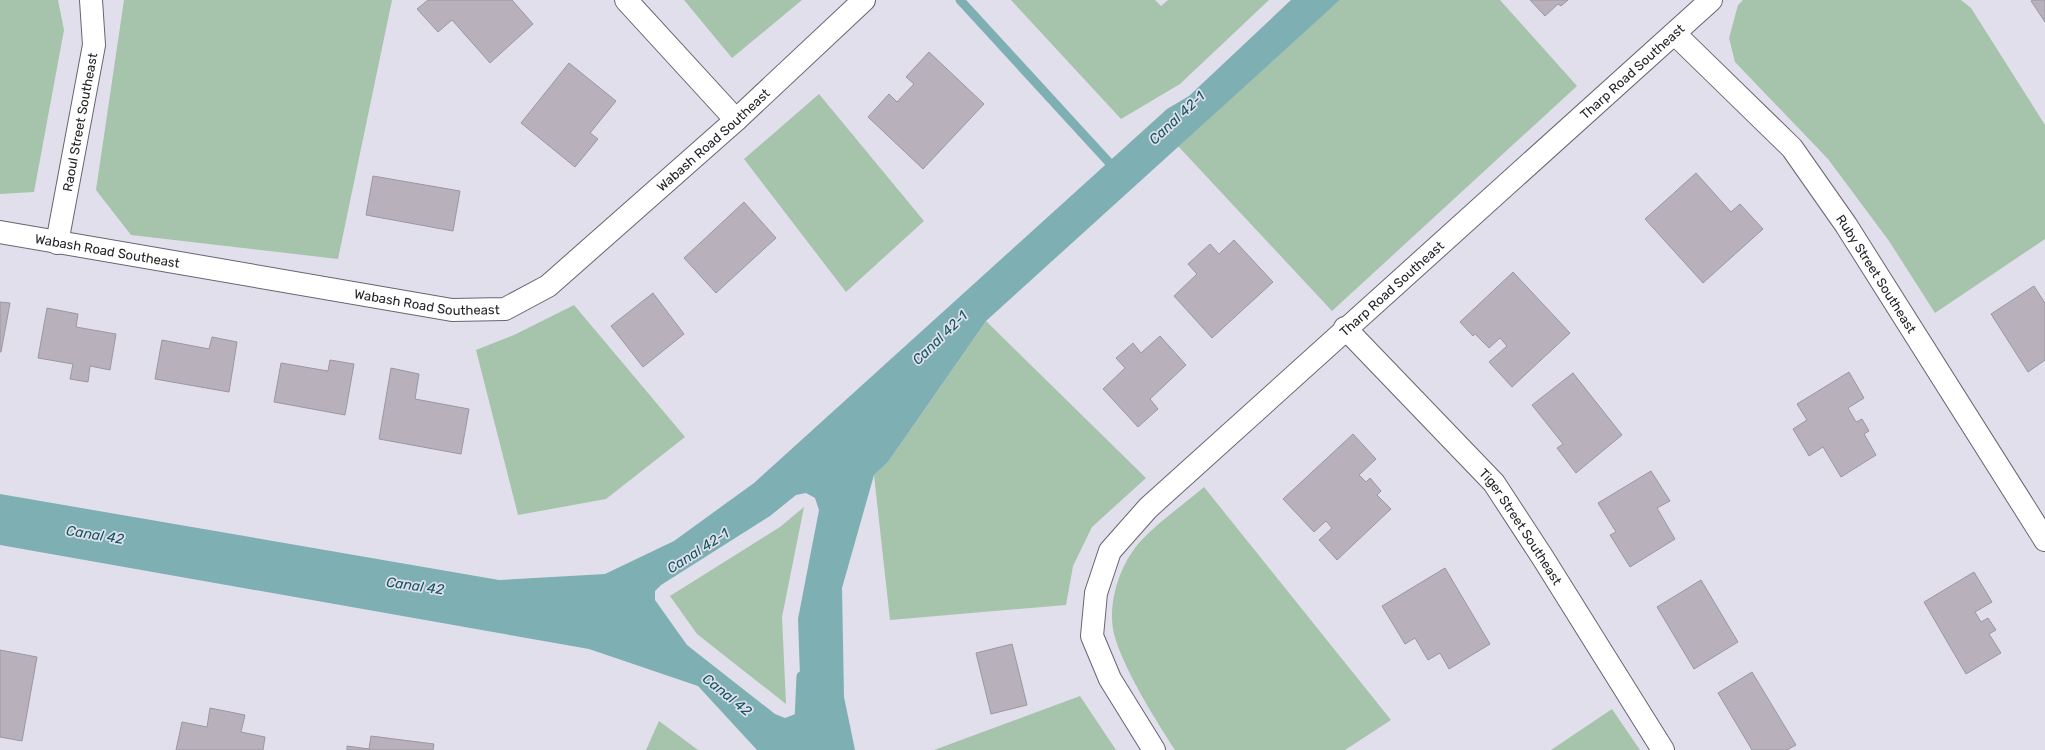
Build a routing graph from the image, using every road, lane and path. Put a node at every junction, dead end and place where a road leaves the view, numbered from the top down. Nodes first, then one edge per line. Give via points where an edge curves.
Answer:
1 (91, 0) edge
2 (626, 0) edge
3 (864, 0) edge
4 (1712, 0) edge
5 (1675, 34) junction
6 (736, 120) junction
7 (0, 232) edge
8 (57, 243) junction
9 (1345, 328) junction
10 (2045, 540) edge
11 (1154, 750) edge
12 (1663, 750) edge

1 - 8 street, Raoul Street Southeast via 94,45
2 - 6 street
3 - 6 street, Wabash Road Southeast
4 - 5 street, Tharp Road Southeast
5 - 9 street, Tharp Road Southeast
5 - 10 street, Ruby Street Southeast via 1792,148 1846,225
6 - 8 street, Wabash Road Southeast via 548,286 505,310 452,310
7 - 8 street, Wabash Road Southeast
9 - 11 street, Tharp Road Southeast via 1148,508 1110,552 1096,593 1092,636 1110,679
9 - 12 street, Tiger Street Southeast via 1494,483

